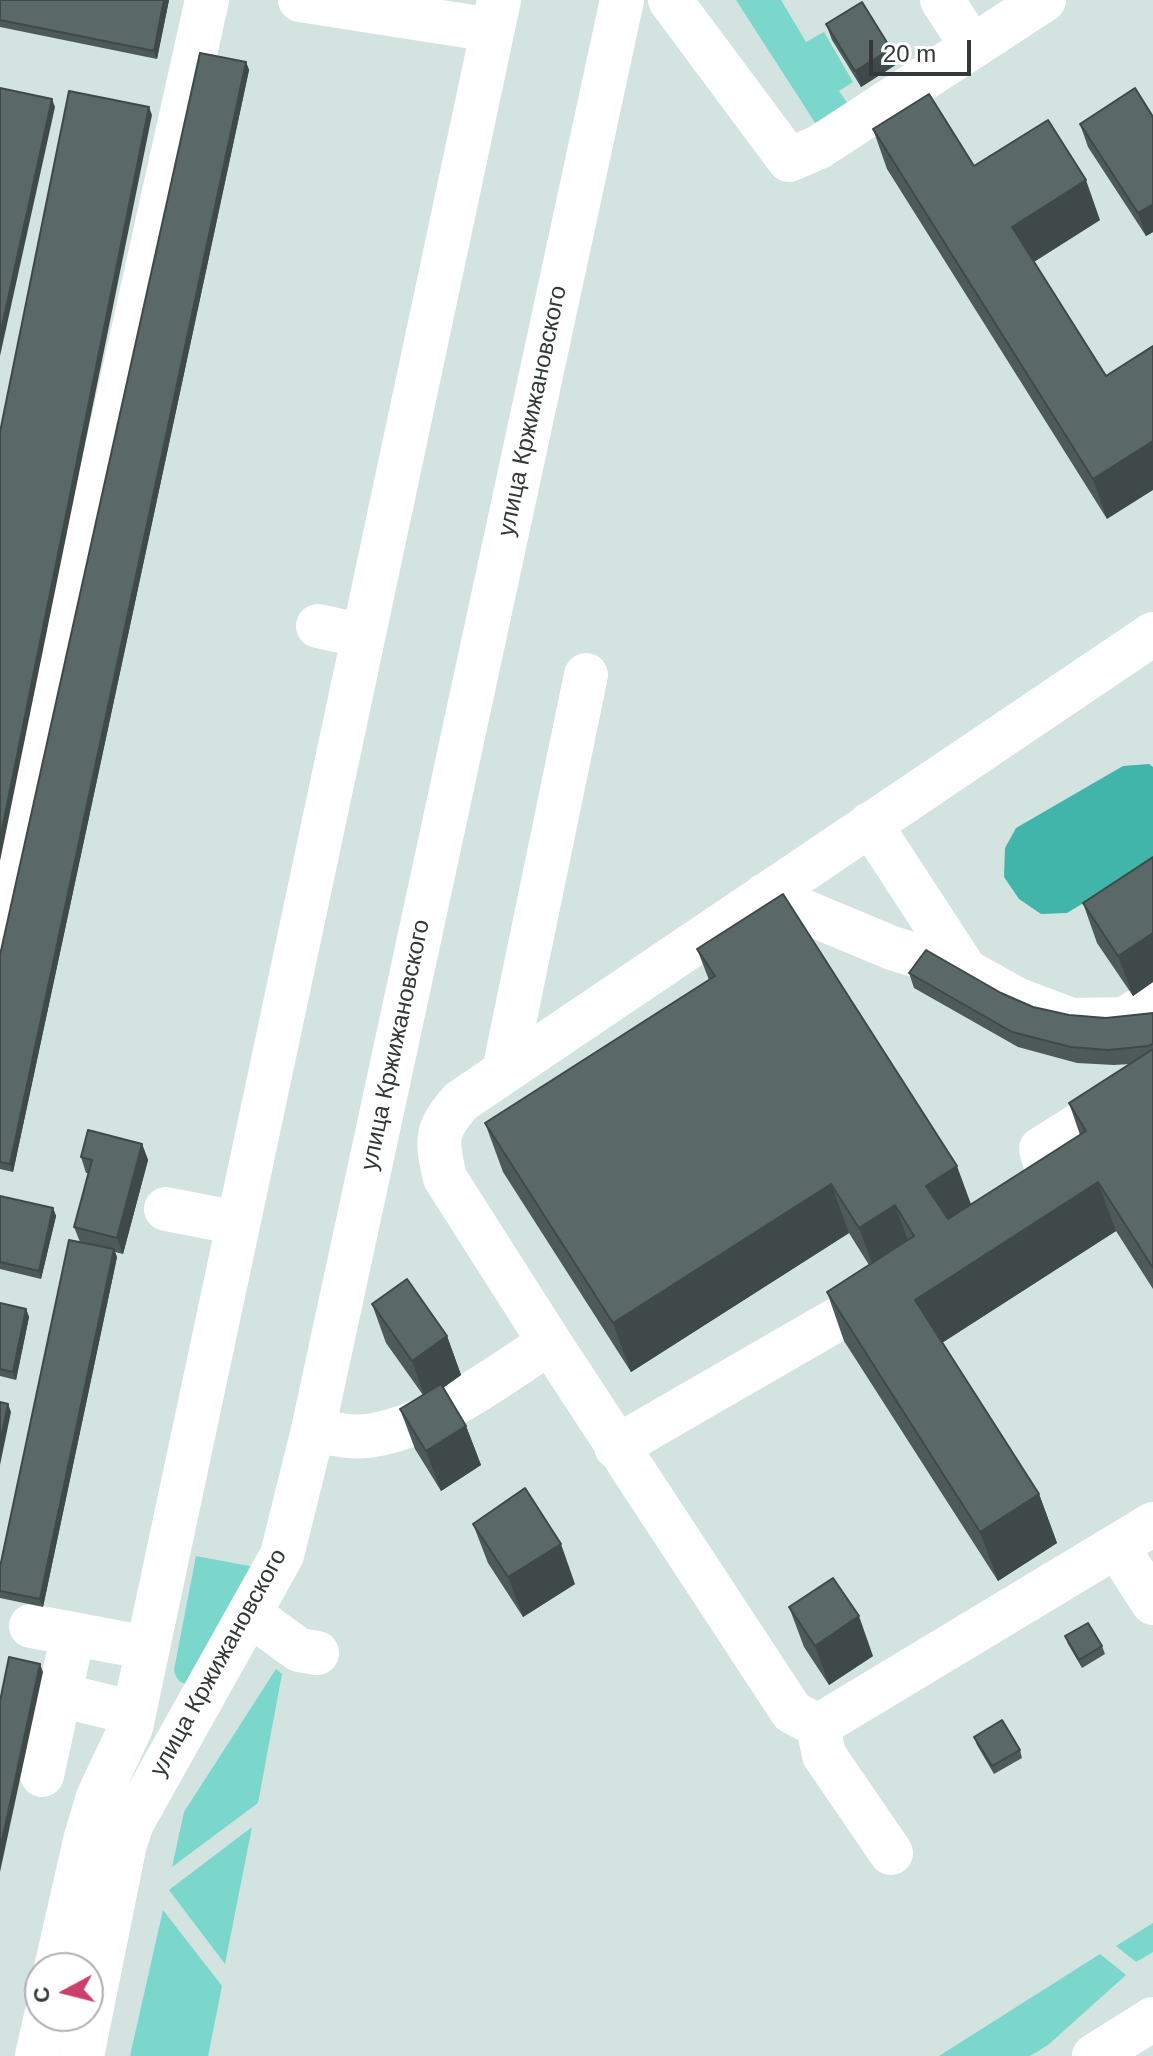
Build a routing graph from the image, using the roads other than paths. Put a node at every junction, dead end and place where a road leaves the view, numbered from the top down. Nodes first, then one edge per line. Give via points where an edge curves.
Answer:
1 (207, 0) edge
2 (300, 0) edge
3 (622, 0) edge
4 (670, 0) edge
5 (942, 0) edge
6 (1044, 0) edge
7 (496, 15) edge
8 (972, 46) junction
9 (318, 626) dead end
10 (1153, 634) edge
11 (363, 636) junction
12 (586, 675) dead end
13 (875, 831) junction
14 (765, 895) junction
15 (0, 927) edge
16 (966, 971) junction
17 (1153, 1001) edge
18 (504, 1071) junction
19 (1153, 1079) edge
20 (166, 1209) dead end
21 (1004, 1220) edge
22 (238, 1223) junction
23 (923, 1270) edge
24 (550, 1343) junction
25 (313, 1430) junction
26 (616, 1447) junction
27 (1153, 1524) edge
28 (1117, 1547) junction
29 (1153, 1603) edge
30 (251, 1615) junction
31 (31, 1626) dead end
32 (73, 1634) junction
33 (317, 1653) dead end
34 (146, 1654) junction
35 (205, 1694) junction
36 (60, 1695) junction
37 (134, 1713) junction
38 (818, 1726) junction
39 (42, 1775) dead end
40 (891, 1853) dead end
41 (60, 1952) edge
42 (1153, 2019) edge
43 (42, 2032) edge
44 (37, 2056) edge
45 (82, 2056) edge
46 (1094, 2056) edge

1 - 15 street
2 - 7 street
3 - 25 street, улица Кржижановского
4 - 8 street via 789,160 819,147
5 - 8 street
6 - 8 street
7 - 11 street, улица Кржижановского
9 - 11 street
10 - 13 street
11 - 22 street, улица Кржижановского
12 - 18 street
13 - 14 street
13 - 16 street
14 - 16 street via 892,948
14 - 18 street
16 - 17 street via 1016,999 1072,1020 1125,1019
18 - 24 street via 461,1101 442,1122 439,1151 445,1178
19 - 21 street via 1041,1149 1053,1190
20 - 22 street
22 - 34 street, улица Кржижановского
23 - 26 street
24 - 25 street via 428,1418 374,1435
24 - 26 street
25 - 30 street, улица Кржижановского via 282,1555
26 - 38 street via 792,1712
27 - 28 street
28 - 29 street
28 - 38 street
30 - 33 street via 299,1650
30 - 35 street, улица Кржижановского
31 - 32 street
32 - 34 street
32 - 36 street
34 - 35 street via 155,1678 167,1691
34 - 37 street, улица Кржижановского
35 - 45 street, улица Кржижановского via 142,1803 125,1844
36 - 37 street
36 - 39 street
37 - 41 street, улица Кржижановского via 98,1797
38 - 40 street via 824,1755
42 - 46 street
43 - 44 street

